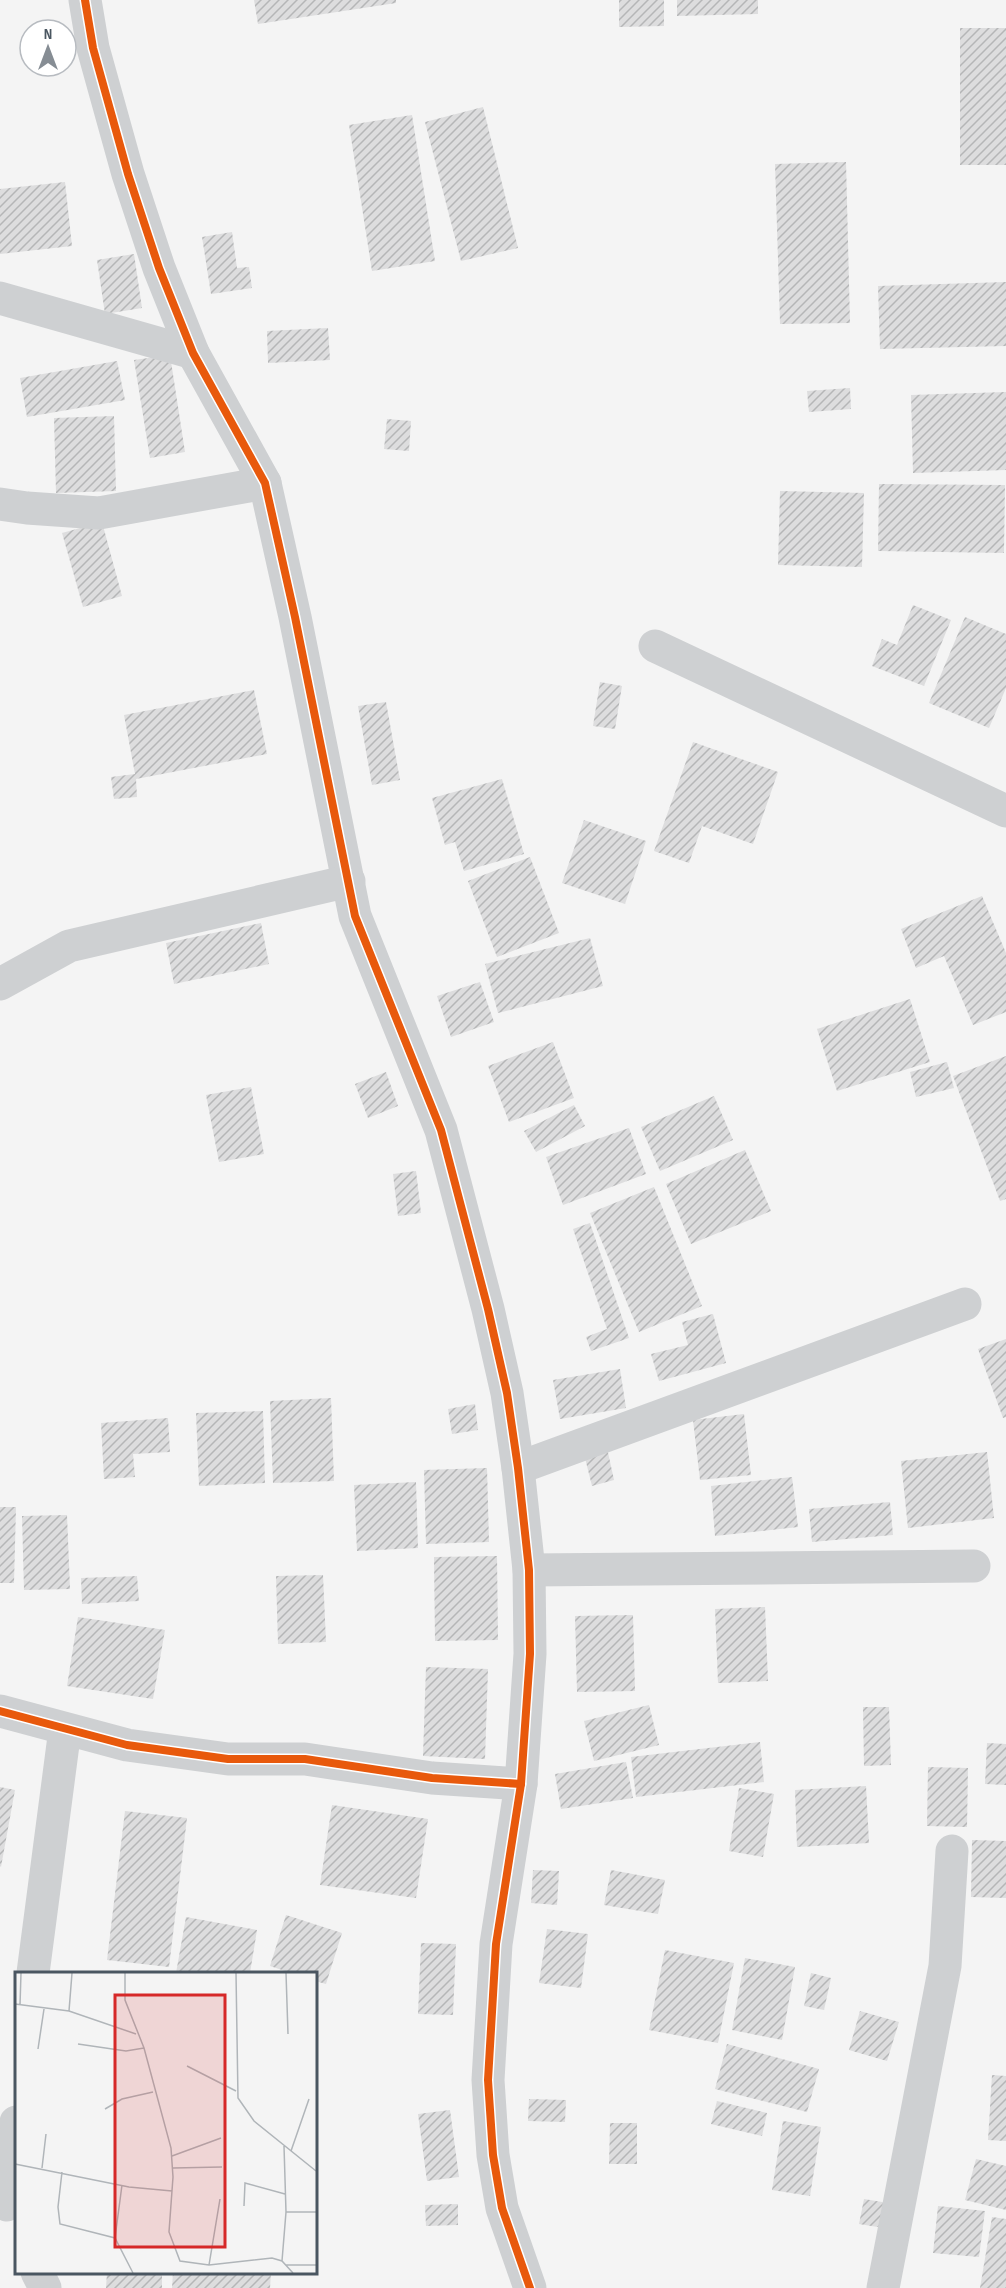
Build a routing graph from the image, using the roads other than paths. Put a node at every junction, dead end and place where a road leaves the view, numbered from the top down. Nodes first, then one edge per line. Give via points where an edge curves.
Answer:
1 (85, 0) edge
2 (0, 298) edge
3 (193, 353) junction
4 (265, 483) junction
5 (0, 504) edge
6 (655, 646) dead end
7 (1006, 811) edge
8 (349, 881) junction
9 (0, 984) edge
10 (965, 1304) dead end
11 (518, 1468) junction
12 (974, 1566) dead end
13 (529, 1570) junction
14 (0, 1712) edge
15 (65, 1729) junction
16 (520, 1784) junction
17 (952, 1851) dead end
18 (33, 1972) edge
19 (15, 2133) edge
20 (8, 2212) edge
21 (38, 2273) edge
22 (45, 2288) edge
23 (530, 2288) edge
24 (883, 2288) edge

1 - 3 street via 93,48 128,174
2 - 3 street
3 - 4 street
4 - 5 street via 99,513
4 - 8 street
6 - 7 street
8 - 9 street via 69,946
8 - 11 street via 355,916 441,1130 489,1309
10 - 11 street
11 - 13 street
12 - 13 street
13 - 16 street via 530,1654
14 - 15 street
15 - 16 street via 127,1745 228,1759 305,1759 432,1778
15 - 18 street
16 - 23 street via 496,1944 488,2080 493,2155 502,2208
17 - 24 street via 945,1966
19 - 20 street
21 - 22 street

